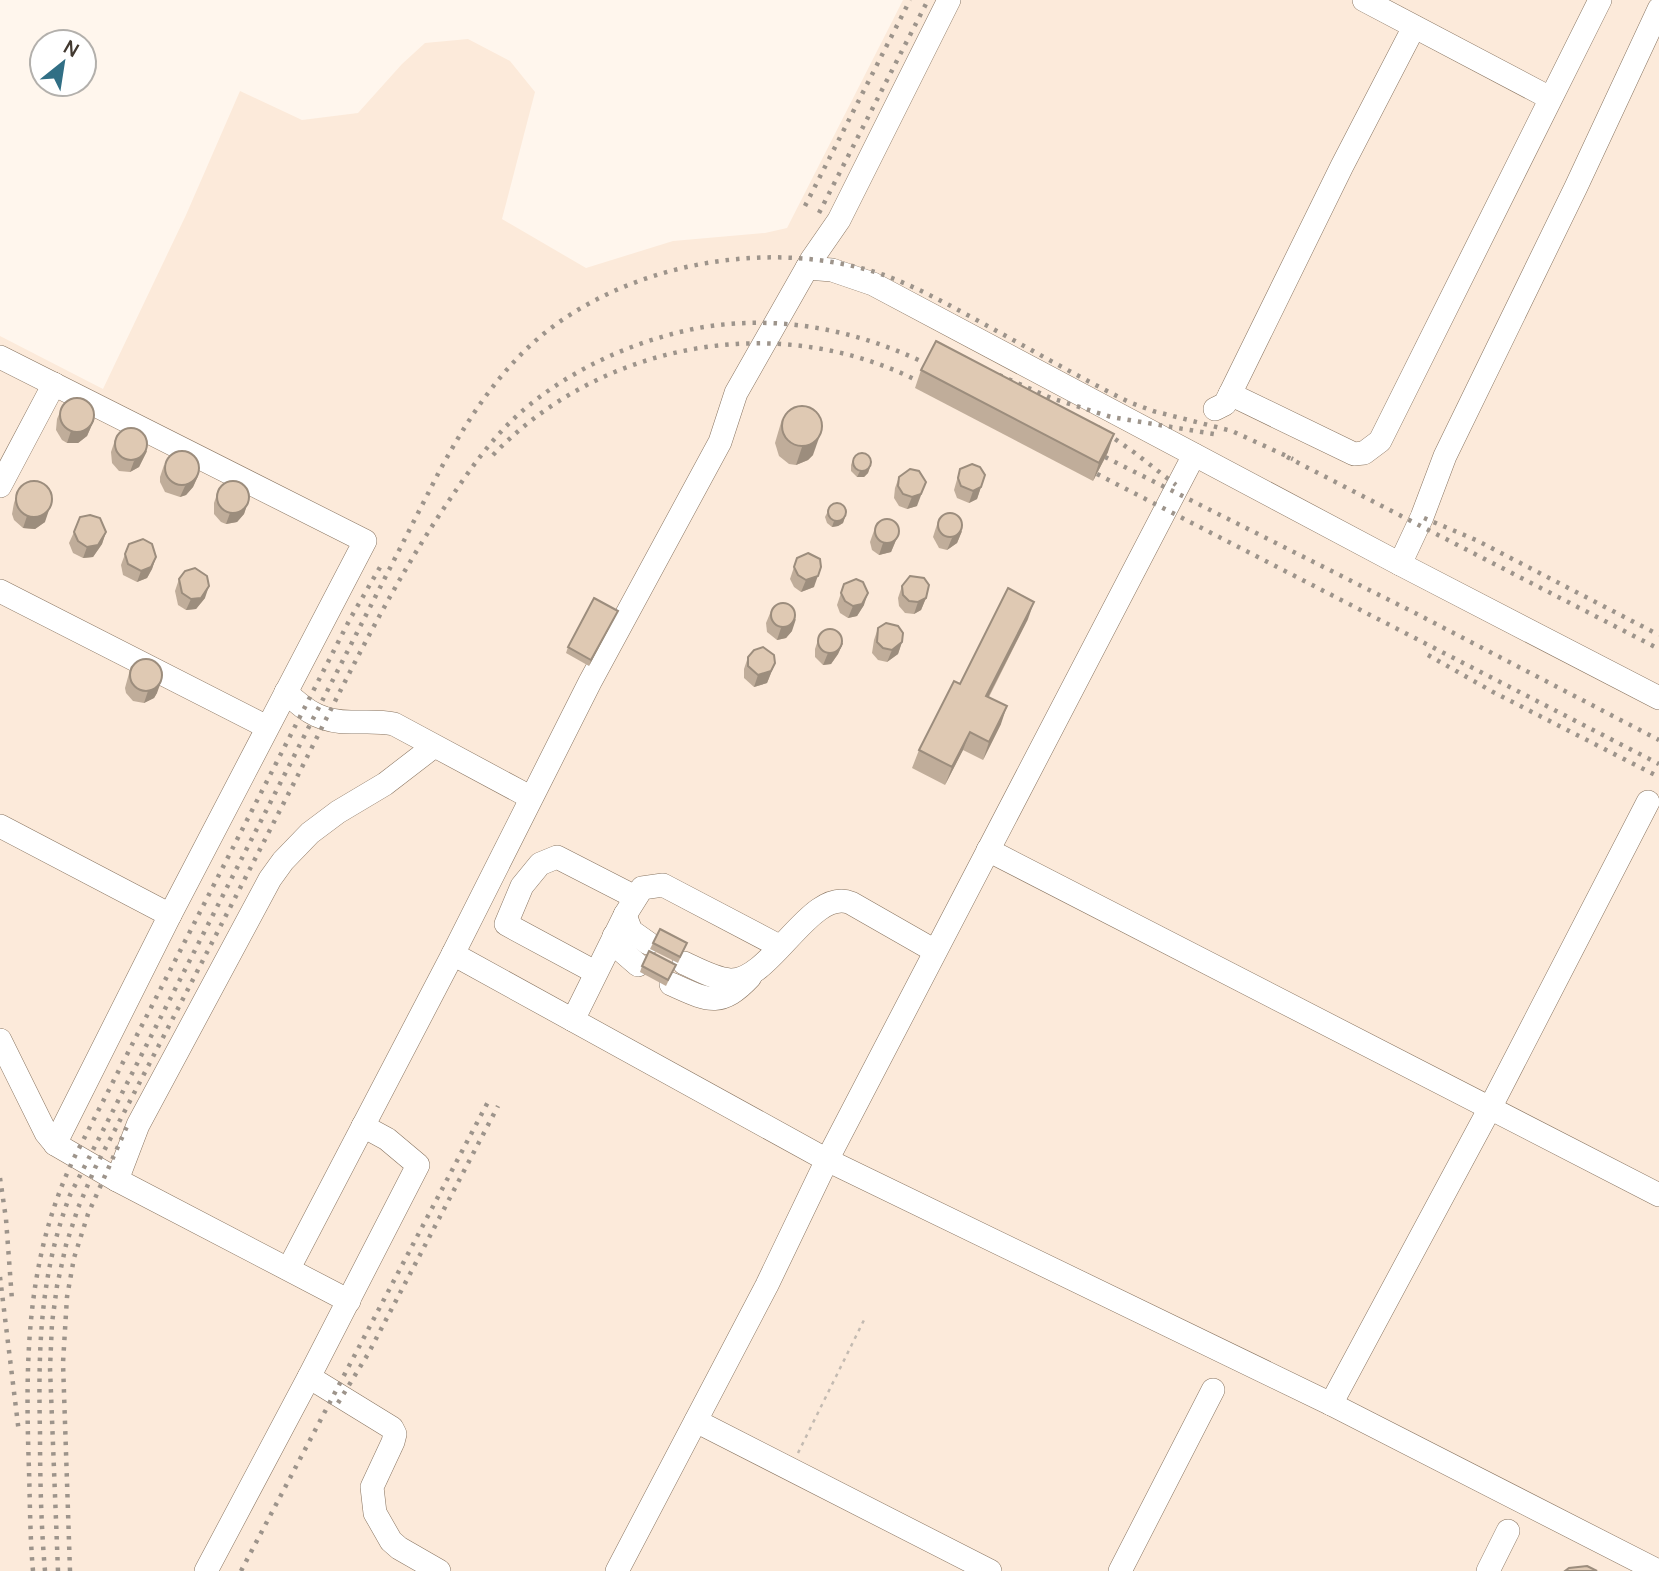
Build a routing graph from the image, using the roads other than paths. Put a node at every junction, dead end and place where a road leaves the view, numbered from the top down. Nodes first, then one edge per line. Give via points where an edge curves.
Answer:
1 (949, 0) edge
2 (1364, 0) edge
3 (1600, 0) edge
4 (1659, 9) edge
5 (1413, 27) junction
6 (1550, 98) junction
7 (807, 268) junction
8 (0, 357) edge
9 (54, 384) junction
10 (1194, 455) junction
11 (0, 486) edge
12 (1400, 564) junction
13 (0, 591) edge
14 (286, 692) junction
15 (1657, 692) edge
16 (267, 727) junction
17 (433, 747) junction
18 (530, 797) junction
19 (1648, 802) dead end
20 (0, 827) edge
21 (988, 850) junction
22 (630, 906) junction
23 (477, 908) junction
24 (170, 915) junction
25 (506, 923) junction
26 (614, 936) junction
27 (648, 943) dead end
28 (779, 946) junction
29 (935, 951) junction
30 (453, 954) junction
31 (684, 963) dead end
32 (638, 965) dead end
33 (595, 972) junction
34 (752, 975) junction
35 (671, 984) edge
36 (573, 1020) junction
37 (0, 1040) edge
38 (1490, 1108) junction
39 (363, 1126) junction
40 (55, 1144) junction
41 (827, 1160) junction
42 (117, 1180) junction
43 (1659, 1195) edge
44 (289, 1268) junction
45 (349, 1301) junction
46 (309, 1377) junction
47 (1213, 1390) dead end
48 (1331, 1404) junction
49 (696, 1421) junction
50 (1508, 1531) dead end
51 (205, 1571) edge
52 (439, 1571) edge
53 (617, 1571) edge
54 (990, 1571) edge
55 (1120, 1571) edge
56 (1488, 1571) edge
57 (1658, 1571) edge

1 - 7 lane via 839,220
2 - 5 lane
3 - 6 lane
4 - 12 lane via 1445,456
5 - 6 lane
5 - 6 lane via 1223,402 1354,454 1373,448 1387,430
7 - 10 lane via 832,270 873,284
7 - 18 lane via 736,393 720,442
8 - 9 lane
9 - 11 lane
9 - 14 lane via 365,541
10 - 12 lane
10 - 21 lane
12 - 15 lane
13 - 16 lane
14 - 16 lane
14 - 17 lane via 315,715 340,722 394,724
16 - 24 lane
17 - 18 lane
17 - 42 lane via 370,795 316,828 270,879 138,1125
18 - 23 lane
19 - 38 lane
20 - 24 lane
21 - 29 lane
21 - 38 lane
22 - 25 lane via 557,857 540,864 522,887
22 - 26 lane
22 - 27 lane via 631,931
22 - 28 lane via 642,888 663,885
23 - 25 lane
23 - 30 lane
24 - 40 lane
25 - 33 lane
26 - 32 lane via 622,952
26 - 33 lane
28 - 29 lane via 825,904 839,899
28 - 34 lane
29 - 41 lane
30 - 36 lane
30 - 39 lane
31 - 34 lane via 730,980
33 - 36 lane
34 - 35 lane via 736,993 720,999 699,997
36 - 41 lane
37 - 40 lane
38 - 43 lane
38 - 48 lane
39 - 44 lane
39 - 45 lane via 418,1165
40 - 42 lane
41 - 48 lane
41 - 49 lane
42 - 44 lane
44 - 45 lane
45 - 46 lane
46 - 51 lane
46 - 52 lane via 392,1428 393,1442 372,1487 375,1513 391,1541
47 - 55 lane
48 - 57 lane
49 - 53 lane
49 - 54 lane
50 - 56 lane

